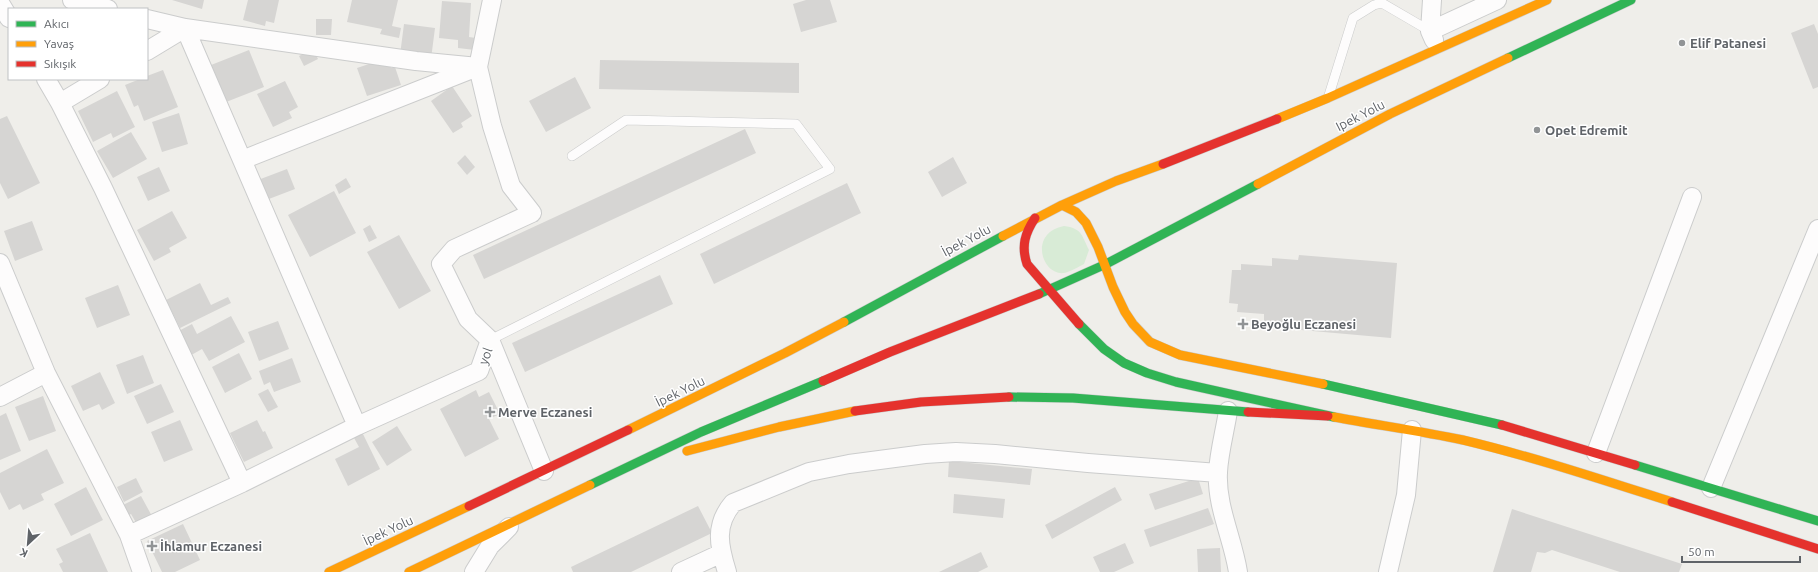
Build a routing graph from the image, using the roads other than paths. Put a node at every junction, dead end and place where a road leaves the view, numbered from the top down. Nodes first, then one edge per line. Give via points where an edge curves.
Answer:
1 (72, 0) edge
2 (492, 0) edge
3 (1432, 0) edge
4 (1497, 0) edge
5 (1547, 0) edge
6 (1631, 0) edge
7 (0, 3) edge
8 (1530, 3) edge
9 (104, 8) edge
10 (8, 16) edge
11 (148, 19) edge
12 (185, 28) junction
13 (1430, 31) junction
14 (1437, 48) junction
15 (148, 50) edge
16 (478, 67) junction
17 (47, 80) edge
18 (98, 80) edge
19 (1328, 98) junction
20 (60, 103) junction
21 (572, 156) dead end
22 (242, 160) junction
23 (1692, 197) dead end
24 (1062, 205) junction
25 (1035, 218) junction
26 (1818, 229) edge
27 (0, 263) edge
28 (1106, 264) junction
29 (1050, 290) junction
30 (490, 340) junction
31 (46, 374) junction
32 (0, 397) edge
33 (1228, 411) junction
34 (1328, 416) junction
35 (357, 426) junction
36 (1412, 430) junction
37 (1596, 453) junction
38 (633, 466) junction
39 (544, 471) junction
40 (1218, 473) junction
41 (242, 483) junction
42 (1711, 488) junction
43 (1818, 522) edge
44 (513, 523) junction
45 (129, 535) junction
46 (1818, 549) edge
47 (722, 553) junction
48 (142, 572) edge
49 (329, 572) edge
50 (409, 572) edge
51 (474, 572) edge
52 (681, 572) edge
53 (728, 572) edge
54 (1238, 572) edge
55 (1388, 572) edge

1 - 9 street
2 - 16 street
3 - 13 street
4 - 13 street
5 - 8 main road
6 - 28 main road, Ipek Yolu via 1390,114
7 - 10 street
8 - 14 main road
11 - 12 street
12 - 15 street
12 - 16 street via 416,61
12 - 22 street
13 - 14 street
13 - 19 lane via 1382,3 1353,18
14 - 19 main road
16 - 22 street
16 - 30 street via 492,126 511,186 532,213 454,249 441,264 468,319
17 - 20 street
18 - 20 street
19 - 24 main road via 1219,143 1116,181
20 - 41 street
21 - 30 lane via 626,120 796,124 830,169
22 - 35 street
23 - 37 street
24 - 25 main road
24 - 28 main road via 1076,211 1086,223
25 - 29 main road via 1024,238 1023,253 1027,264
25 - 39 main road, İpek Yolu via 785,353
26 - 42 street
27 - 31 street
28 - 29 main road
28 - 37 main road via 1117,298 1129,320 1142,336 1167,350 1180,355 1344,388 1465,416
29 - 34 main road via 1086,332 1124,363 1176,382
29 - 38 main road via 883,355 701,432
30 - 35 street, yol via 479,371
30 - 39 street
31 - 32 street
31 - 45 street
33 - 34 main road
33 - 38 main road via 1073,398 1018,397 921,402 870,408 780,427
33 - 40 street
34 - 36 main road
35 - 41 street
36 - 46 main road via 1555,465
36 - 55 street via 1406,495
37 - 42 main road
38 - 44 main road
39 - 49 main road, İpek Yolu
40 - 47 street via 956,452 849,464 809,472 733,503 725,512 720,528
40 - 54 street via 1220,497 1236,555
41 - 45 street
42 - 43 main road
44 - 50 main road
44 - 51 street via 490,546
45 - 48 street
47 - 52 street
47 - 53 street

